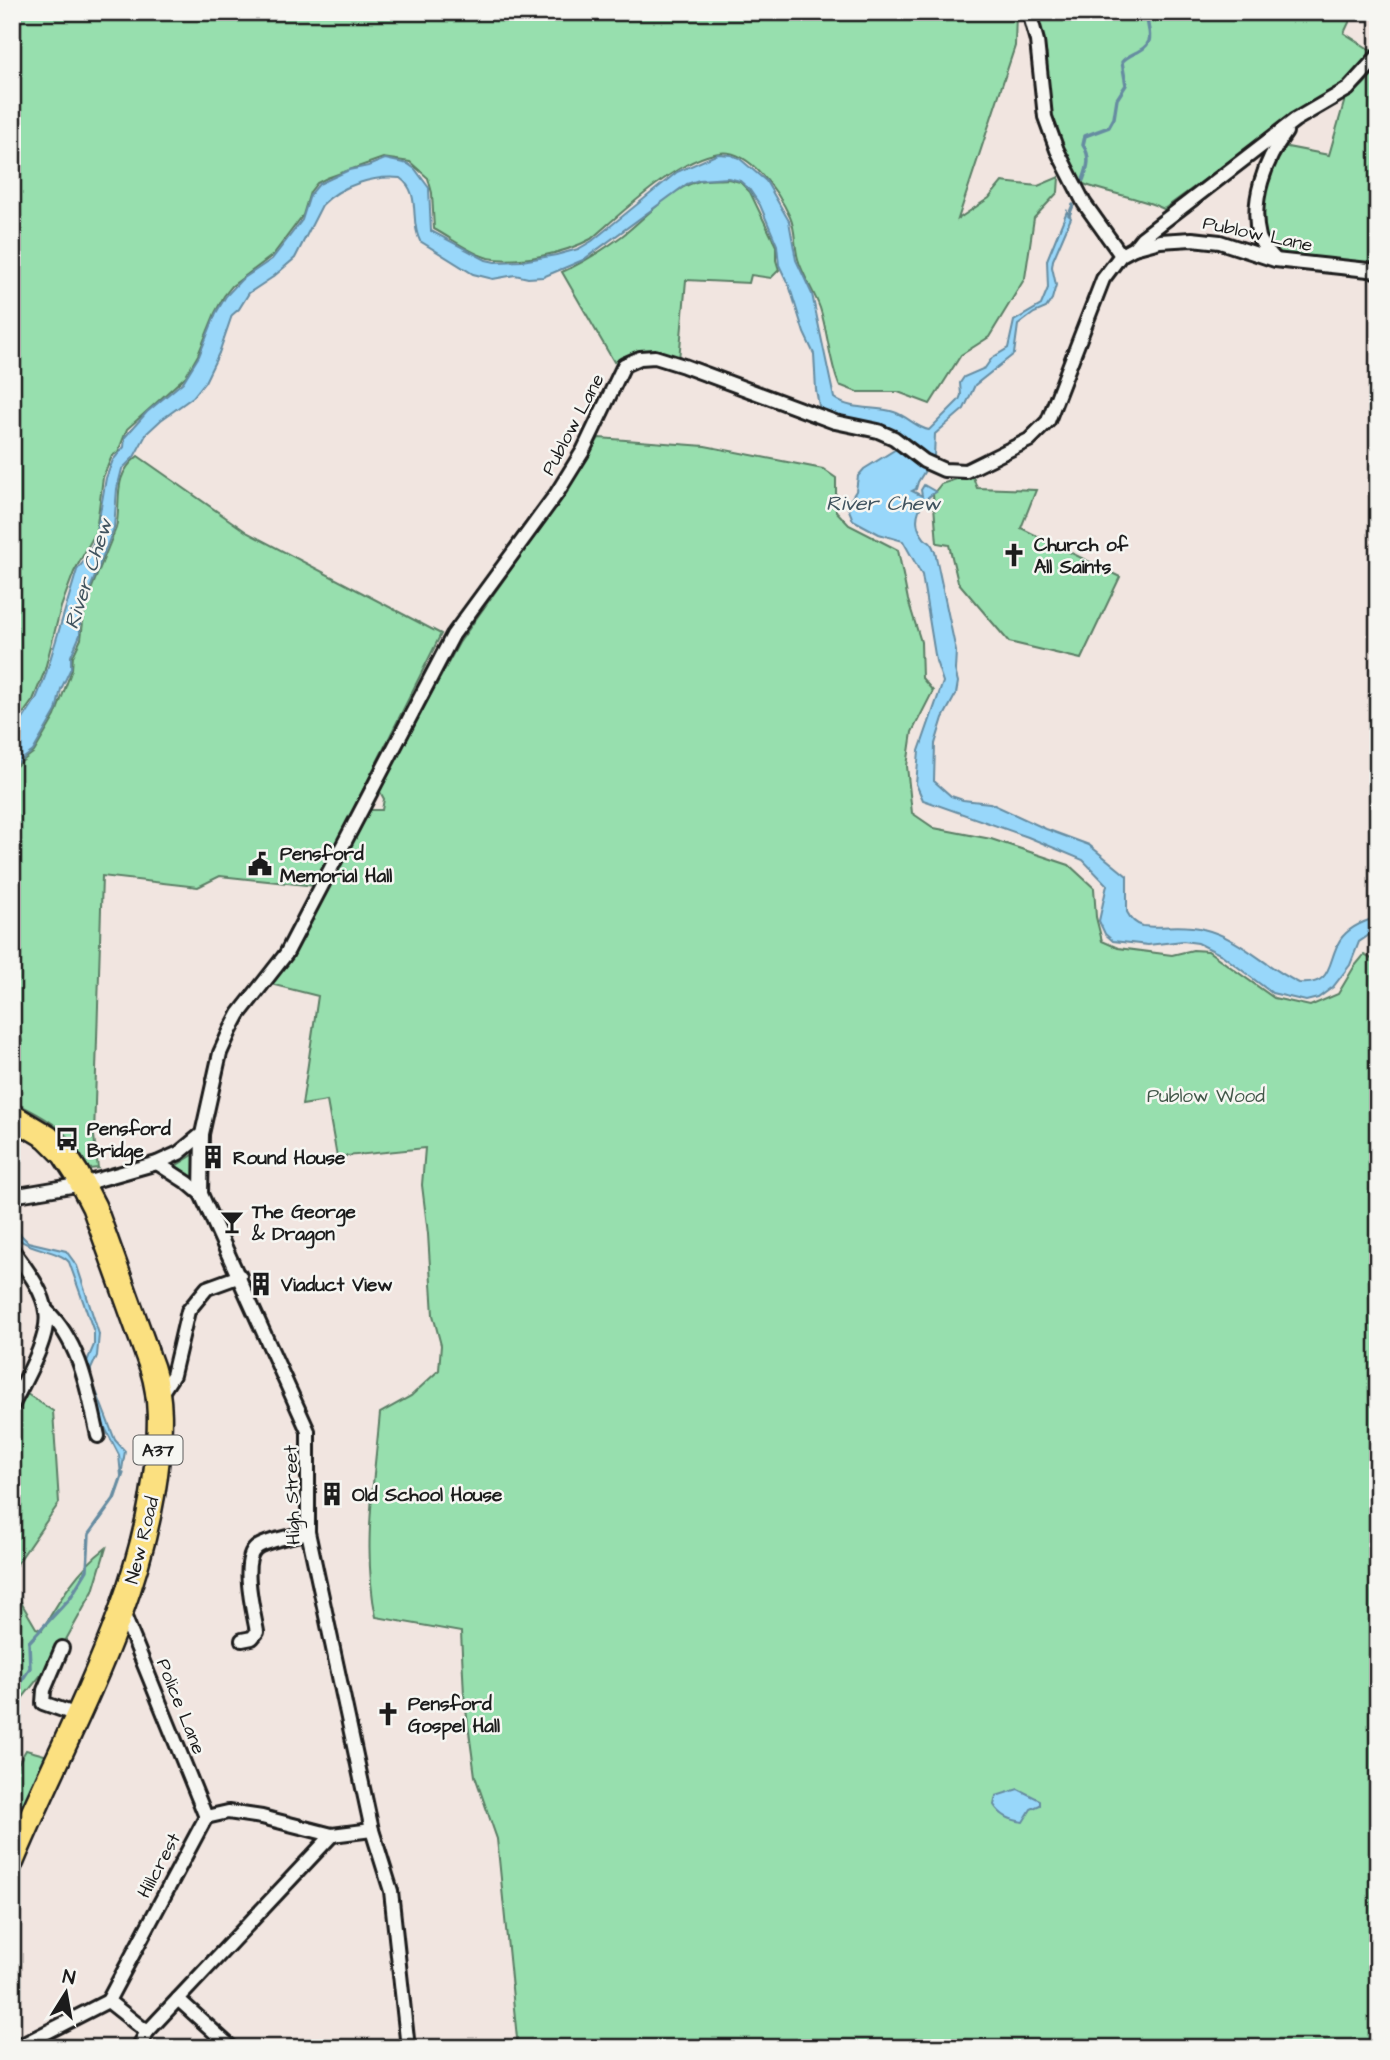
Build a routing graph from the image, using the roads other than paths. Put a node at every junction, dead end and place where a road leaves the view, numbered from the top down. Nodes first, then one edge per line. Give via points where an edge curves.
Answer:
1 (1029, 12) edge
2 (1378, 57) edge
3 (1295, 120) junction
4 (1134, 248) junction
5 (1121, 255) junction
6 (1275, 260) junction
7 (1378, 271) edge
8 (12, 1116) edge
9 (202, 1134) junction
10 (157, 1163) junction
11 (83, 1184) junction
12 (201, 1194) junction
13 (12, 1196) edge
14 (12, 1249) edge
15 (240, 1276) junction
16 (47, 1310) junction
17 (159, 1395) junction
18 (12, 1406) edge
19 (98, 1436) dead end
20 (308, 1532) junction
21 (122, 1610) junction
22 (242, 1640) dead end
23 (62, 1648) dead end
24 (77, 1715) junction
25 (206, 1817) junction
26 (372, 1830) junction
27 (332, 1835) junction
28 (12, 1861) edge
29 (177, 1999) junction
30 (107, 2001) junction
31 (148, 2032) junction
32 (16, 2048) edge
33 (138, 2048) edge
34 (232, 2048) edge
35 (408, 2048) edge

1 - 5 street via 1037,41 1045,117 1057,150 1084,203
2 - 3 street via 1348,89
3 - 4 street
3 - 6 street via 1265,169 1259,194 1259,240
4 - 5 street, Publow Lane
4 - 6 street, Publow Lane via 1192,239 1220,242
5 - 9 street, Publow Lane via 1102,279 1048,421 1029,440 966,471 944,470 924,461 878,431 835,422 655,357 624,365 583,451 557,493 453,635 286,954 239,1014 220,1053
6 - 7 street, Publow Lane
8 - 11 highway, New Road / A37 via 57,1146
9 - 10 street via 195,1143
9 - 12 street, High Street
10 - 11 street
10 - 12 street
11 - 13 street
11 - 17 highway, New Road / A37
12 - 15 street, High Street
14 - 16 street
15 - 17 street via 207,1288 188,1311 173,1375
15 - 20 street, High Street via 308,1432
16 - 18 street via 38,1355
16 - 19 street via 63,1328 79,1360
17 - 21 highway, New Road / A37 via 151,1510
20 - 22 street via 257,1547 249,1556 257,1632
20 - 26 street, High Street
21 - 24 highway, New Road / A37
21 - 25 street, Police Lane
23 - 24 street via 43,1703
24 - 28 highway, New Road / A37
25 - 27 street via 228,1812
25 - 30 street, Hillcrest
26 - 27 street
26 - 35 street, High Street via 391,1891
27 - 29 street
29 - 31 street
29 - 34 street
30 - 31 street
30 - 32 street
31 - 33 street

